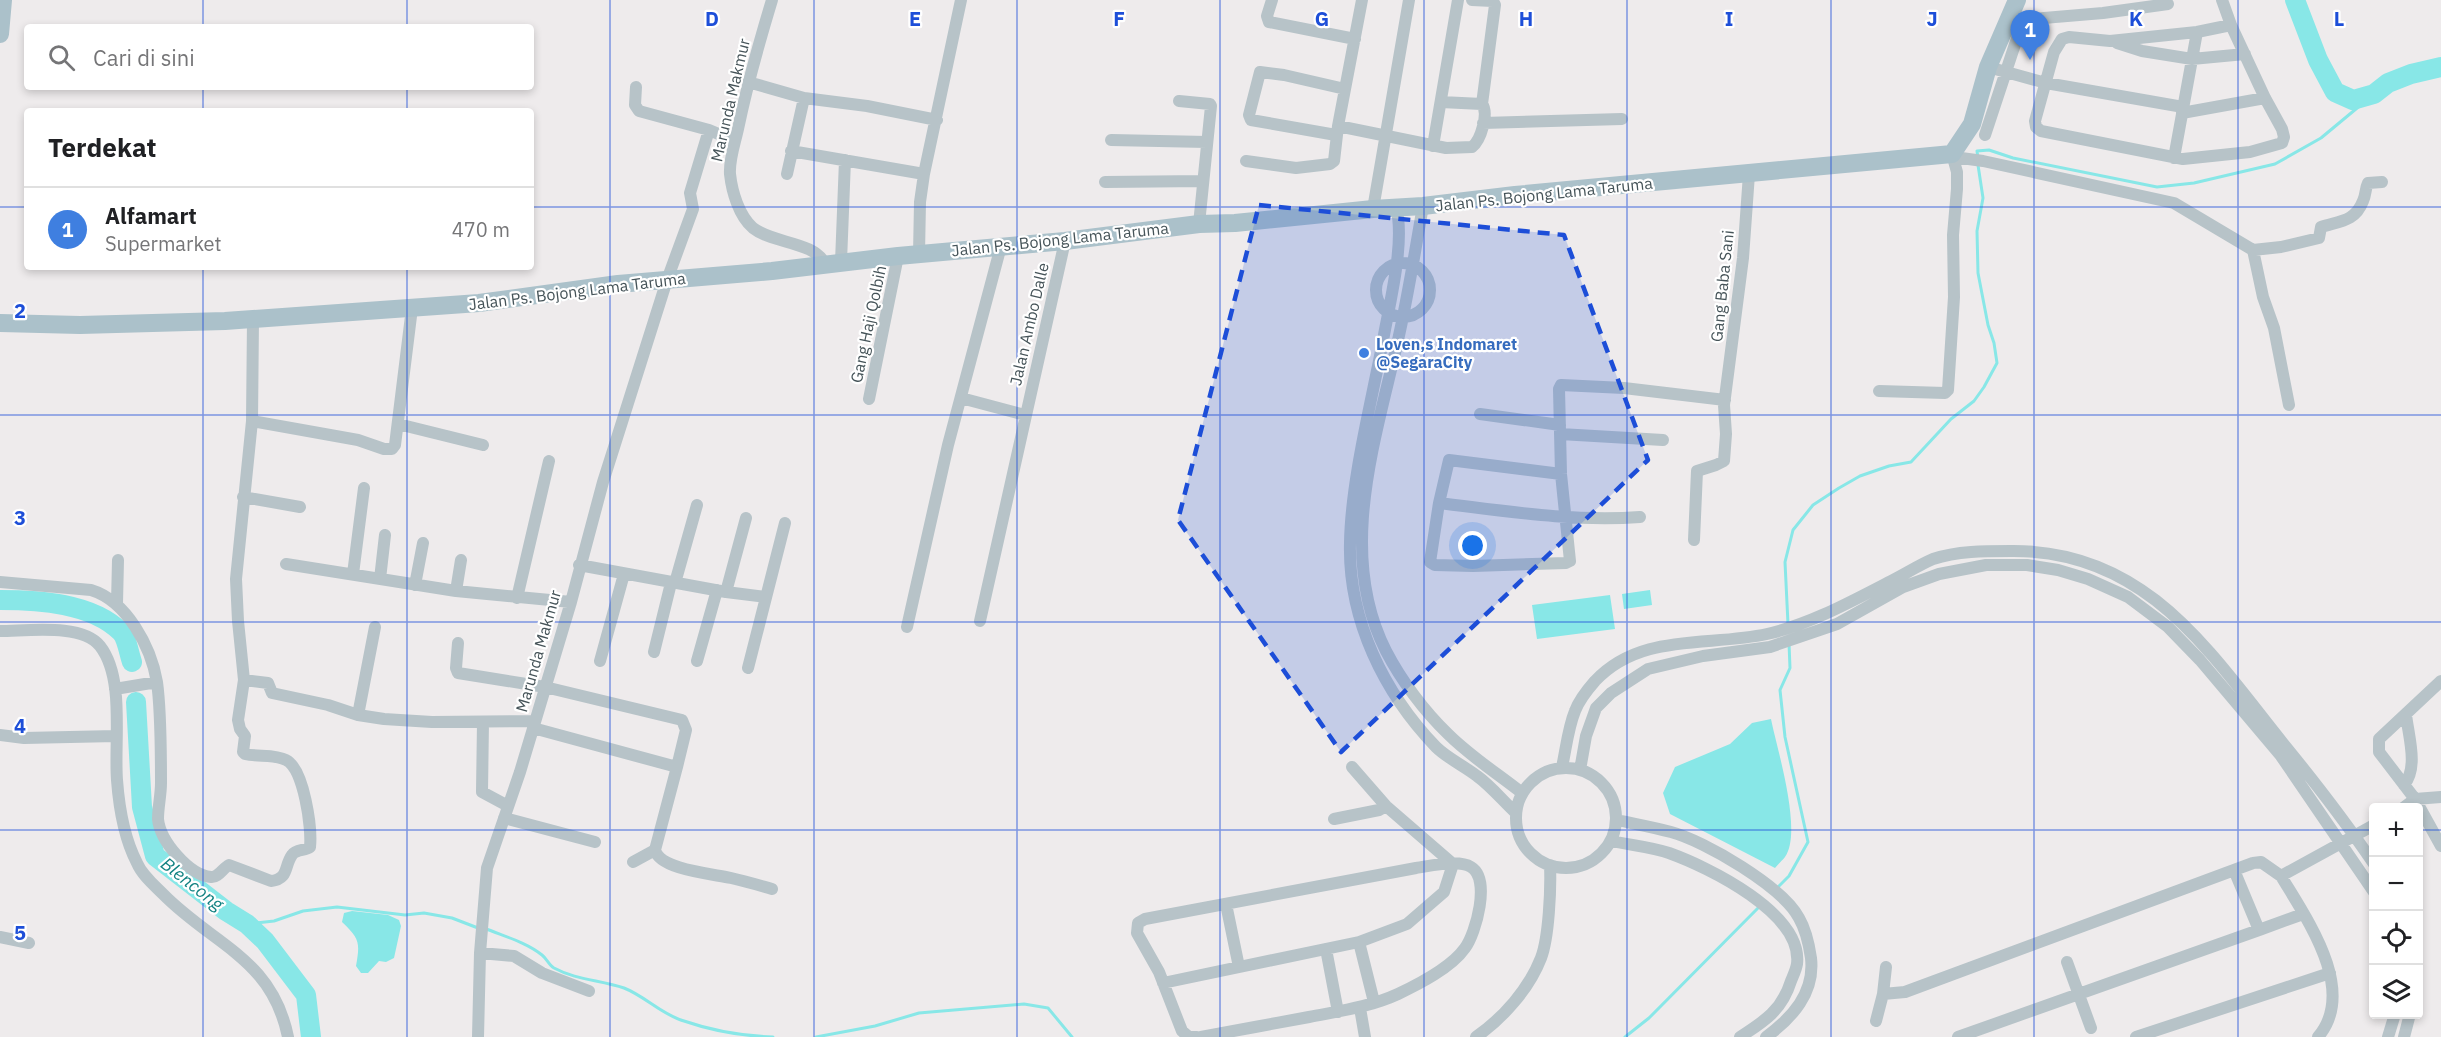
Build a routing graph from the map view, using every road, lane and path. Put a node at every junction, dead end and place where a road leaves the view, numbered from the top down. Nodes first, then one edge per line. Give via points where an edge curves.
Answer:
1 (3, 0) edge
2 (772, 0) edge
3 (961, 0) edge
4 (1272, 0) edge
5 (1362, 0) edge
6 (1409, 0) edge
7 (1458, 0) edge
8 (1472, 0) edge
9 (2017, 0) edge
10 (2222, 0) edge
11 (2168, 4) dead end
12 (2015, 21) junction
13 (2231, 25) junction
14 (0, 29) edge
15 (2197, 32) junction
16 (0, 34) edge
17 (1354, 39) junction
18 (2110, 41) junction
19 (2245, 54) junction
20 (2193, 59) junction
21 (1996, 70) junction
22 (748, 82) junction
23 (2046, 83) junction
24 (636, 87) dead end
25 (1345, 89) junction
26 (804, 98) junction
27 (2265, 98) junction
28 (1179, 101) dead end
29 (1441, 102) junction
30 (1482, 104) junction
31 (2183, 110) junction
32 (1622, 119) dead end
33 (937, 120) junction
34 (1483, 123) junction
35 (709, 130) junction
36 (1337, 130) junction
37 (1386, 135) junction
38 (1984, 135) dead end
39 (1111, 140) dead end
40 (735, 141) junction
41 (1207, 142) junction
42 (1433, 146) junction
43 (791, 151) junction
44 (1953, 155) junction
45 (2174, 158) junction
46 (845, 160) junction
47 (1246, 160) dead end
48 (787, 174) dead end
49 (924, 174) junction
50 (1749, 174) junction
51 (1105, 182) dead end
52 (1203, 182) junction
53 (2382, 182) dead end
54 (1423, 206) junction
55 (1396, 207) junction
56 (1373, 209) junction
57 (1199, 224) junction
58 (1065, 241) junction
59 (1001, 246) junction
60 (2253, 250) junction
61 (919, 254) junction
62 (898, 256) junction
63 (833, 263) junction
64 (1396, 264) junction
65 (1413, 265) junction
66 (668, 280) junction
67 (412, 308) junction
68 (1388, 312) junction
69 (1404, 317) junction
70 (253, 319) junction
71 (0, 323) edge
72 (1879, 391) dead end
73 (961, 398) junction
74 (869, 399) dead end
75 (1725, 400) junction
76 (2289, 405) dead end
77 (1480, 414) dead end
78 (1025, 415) junction
79 (252, 420) junction
80 (398, 424) junction
81 (1560, 429) junction
82 (1663, 440) dead end
83 (483, 445) dead end
84 (549, 461) dead end
85 (1561, 474) junction
86 (364, 488) dead end
87 (243, 496) junction
88 (1439, 503) junction
89 (697, 505) dead end
90 (300, 507) dead end
91 (1640, 517) dead end
92 (746, 518) dead end
93 (1566, 518) junction
94 (785, 523) dead end
95 (385, 535) dead end
96 (1694, 540) dead end
97 (423, 543) dead end
98 (118, 560) dead end
99 (461, 560) dead end
100 (286, 564) dead end
101 (579, 565) junction
102 (353, 574) junction
103 (624, 574) junction
104 (380, 579) junction
105 (0, 582) edge
106 (673, 583) junction
107 (415, 585) junction
108 (456, 591) junction
109 (722, 591) junction
110 (766, 597) junction
111 (517, 598) junction
112 (571, 602) junction
113 (117, 603) junction
114 (980, 621) dead end
115 (375, 627) dead end
116 (907, 627) dead end
117 (0, 631) edge
118 (458, 643) dead end
119 (654, 652) dead end
120 (600, 661) dead end
121 (697, 661) dead end
122 (748, 668) dead end
123 (244, 680) junction
124 (2441, 681) edge
125 (152, 683) junction
126 (545, 687) junction
127 (118, 689) junction
128 (2406, 714) junction
129 (358, 715) junction
130 (483, 722) junction
131 (534, 724) junction
132 (0, 735) edge
133 (116, 736) junction
134 (1352, 766) dead end
135 (1562, 767) junction
136 (677, 768) junction
137 (1580, 770) junction
138 (2404, 785) junction
139 (1522, 794) junction
140 (2441, 796) edge
141 (2415, 799) junction
142 (2409, 803) edge
143 (1386, 806) junction
144 (506, 812) junction
145 (1516, 813) junction
146 (1334, 819) dead end
147 (1617, 820) junction
148 (2369, 827) edge
149 (2354, 836) junction
150 (1611, 841) junction
151 (595, 842) dead end
152 (2342, 844) junction
153 (2441, 846) edge
154 (655, 850) junction
155 (2369, 858) edge
156 (633, 862) dead end
157 (1453, 864) junction
158 (1551, 865) junction
159 (2234, 870) junction
160 (2281, 876) junction
161 (2369, 886) edge
162 (772, 888) dead end
163 (1226, 904) junction
164 (2303, 914) junction
165 (2259, 930) junction
166 (0, 937) edge
167 (1359, 942) junction
168 (29, 943) dead end
169 (1326, 949) junction
170 (480, 952) junction
171 (2067, 962) dead end
172 (1239, 967) junction
173 (1886, 967) dead end
174 (2330, 973) junction
175 (1163, 983) junction
176 (589, 991) dead end
177 (1883, 994) junction
178 (2078, 994) junction
179 (1374, 1002) junction
180 (1360, 1008) junction
181 (1338, 1012) junction
182 (2393, 1019) edge
183 (2409, 1019) edge
184 (1876, 1021) dead end
185 (2091, 1028) dead end
186 (288, 1037) edge
187 (478, 1037) edge
188 (1199, 1037) edge
189 (1365, 1037) edge
190 (1476, 1037) edge
191 (1740, 1037) edge
192 (1766, 1037) edge
193 (1958, 1037) edge
194 (2136, 1037) edge
195 (2318, 1037) edge
196 (2388, 1037) edge
197 (2404, 1037) edge

1 - 14 main road
2 - 22 street, Marunda Makmur
3 - 33 street
4 - 17 street via 1269,22
5 - 17 street
6 - 37 street
7 - 29 street
8 - 30 street via 1495,5
9 - 12 main road
10 - 13 street
11 - 12 street
12 - 21 main road
13 - 15 street
13 - 19 street
14 - 16 main road
15 - 18 street
15 - 20 street
17 - 25 street
18 - 20 street
18 - 23 street via 2062,39 2054,52
19 - 20 street
19 - 27 street
20 - 31 street
21 - 23 street
21 - 38 street
21 - 44 main road
22 - 26 street
22 - 40 street, Marunda Makmur
23 - 31 street
23 - 45 street via 2035,121 2041,131
24 - 35 street via 635,105 639,111
25 - 36 street
25 - 36 street via 1260,72 1249,115 1251,120
26 - 33 street
26 - 43 street
27 - 31 street
27 - 45 street via 2282,129 2282,143 2223,156
28 - 41 street via 1210,104
29 - 30 street
29 - 42 street
30 - 34 street
31 - 45 street
32 - 34 street
33 - 49 street
34 - 42 street via 1472,147
35 - 40 street
35 - 66 street, Marunda Makmur via 690,193 693,209
36 - 37 street
36 - 47 street via 1335,158 1330,164 1296,168
37 - 42 street
37 - 56 street
39 - 41 street
40 - 63 street, Marunda Makmur via 730,173 743,217 768,236 811,250
41 - 52 street
43 - 46 street
43 - 48 street
44 - 50 main road, Jalan Ps. Bojong Lama Taruma
44 - 60 street via 2174,203
44 - 72 street via 1958,172 1948,390
46 - 49 street
46 - 63 street
49 - 61 street
50 - 54 main road, Jalan Ps. Bojong Lama Taruma
50 - 75 street, Gang Baba Sani
51 - 52 street
52 - 57 street
53 - 60 street via 2368,183 2365,197 2352,218 2320,227 2319,238
54 - 55 main road, Jalan Ps. Bojong Lama Taruma
54 - 65 street
55 - 56 main road, Jalan Ps. Bojong Lama Taruma
55 - 64 street
56 - 57 main road, Jalan Ps. Bojong Lama Taruma
57 - 58 main road, Jalan Ps. Bojong Lama Taruma
58 - 59 main road, Jalan Ps. Bojong Lama Taruma
58 - 78 street, Jalan Ambo Dalle
59 - 61 main road, Jalan Ps. Bojong Lama Taruma
59 - 73 street
60 - 76 street via 2274,327
61 - 62 main road, Jalan Ps. Bojong Lama Taruma
62 - 63 main road, Jalan Ps. Bojong Lama Taruma
62 - 74 street, Gang Haji Qolbih
63 - 66 main road, Jalan Ps. Bojong Lama Taruma
64 - 65 street
64 - 68 street
65 - 69 street
65 - 69 street via 1424,272 1430,294 1424,308
66 - 67 main road, Jalan Ps. Bojong Lama Taruma
66 - 101 street, Marunda Makmur
67 - 70 main road, Jalan Ps. Bojong Lama Taruma
67 - 80 street
68 - 69 street
68 - 145 street via 1349,543 1360,616 1387,686 1412,719 1438,748 1479,777
69 - 139 street via 1367,483 1362,543 1371,612 1385,650 1424,708 1448,735
70 - 71 main road, Jalan Ps. Bojong Lama Taruma via 91,325
70 - 79 street
73 - 78 street
73 - 116 street
75 - 81 street via 1563,384 1559,389
75 - 96 street, Gang Baba Sani via 1724,461 1697,471
77 - 81 street
78 - 114 street, Jalan Ambo Dalle
79 - 80 street via 392,449 396,446
79 - 87 street
80 - 83 street
81 - 82 street
81 - 85 street
84 - 111 street
85 - 88 street via 1449,460
85 - 93 street
86 - 102 street
87 - 90 street
87 - 123 street via 236,579
88 - 93 street
88 - 93 street via 1429,561 1435,565 1568,563
89 - 106 street
91 - 93 street
92 - 109 street
94 - 110 street
95 - 104 street
97 - 107 street
98 - 113 street
99 - 108 street
100 - 102 street
101 - 103 street
101 - 112 street, Marunda Makmur
102 - 104 street
103 - 106 street
103 - 120 street
104 - 107 street
105 - 113 street via 91,590
106 - 109 street
106 - 119 street
107 - 108 street
108 - 111 street
109 - 110 street
109 - 121 street
110 - 122 street
111 - 112 street
112 - 126 street, Marunda Makmur
113 - 125 street via 146,647
115 - 129 street
117 - 127 street via 82,633 99,644
118 - 126 street via 458,673
123 - 125 street via 238,720 245,736 243,752 289,761 298,773 307,809 310,847 291,856 285,874 277,880 266,880 229,866 209,877 179,858 166,844 158,820 161,785
123 - 129 street via 268,683 272,693
124 - 128 street
125 - 127 street
126 - 131 street, Marunda Makmur
126 - 136 street via 682,720 686,730
127 - 133 street
128 - 138 street via 2412,768
128 - 138 street via 2379,739 2378,747
129 - 130 street via 422,722
130 - 131 street
130 - 144 street via 482,792
131 - 136 street
131 - 144 street, Marunda Makmur
132 - 133 street
133 - 186 street via 122,815 138,866 172,903 232,948 264,979 283,1017
134 - 143 street
135 - 137 street
135 - 139 street via 1538,777
135 - 149 street via 1575,711 1603,673 1623,660 1676,643 1767,634 1831,612 1934,559 1975,551 2047,552 2105,569 2178,617 2253,702
136 - 154 street
137 - 147 street via 1604,785 1616,807
137 - 152 street via 1596,708 1648,669 1770,647 1837,624 1903,587 1939,574 1986,565 2027,565 2088,579 2128,597 2168,627 2281,756
138 - 141 street
139 - 145 street
140 - 141 street
141 - 142 street
141 - 153 street
143 - 146 street
143 - 157 street
144 - 151 street
144 - 170 street, Marunda Makmur via 488,868
145 - 158 street via 1524,845
147 - 150 street
147 - 192 street via 1673,832 1723,856 1785,899 1799,917 1809,941 1812,967 1805,996 1786,1023
148 - 149 street
149 - 152 street
149 - 155 street
150 - 158 street via 1584,865
150 - 191 street via 1668,852 1711,872 1745,892 1784,924 1792,938 1797,963 1785,999 1759,1025
152 - 160 street
152 - 161 street
154 - 156 street
154 - 162 street via 659,858 675,865
157 - 163 street
157 - 167 street via 1444,892 1407,924
157 - 179 street via 1470,866 1481,884 1481,904 1465,948 1436,974
158 - 190 street via 1542,956 1530,981 1493,1025
159 - 160 street via 2261,862
159 - 165 street
159 - 177 street via 1905,992
160 - 164 street
163 - 172 street
163 - 175 street via 1138,923 1137,933
164 - 165 street
164 - 174 street
165 - 178 street
166 - 168 street
167 - 169 street
167 - 179 street
169 - 172 street
169 - 181 street
170 - 176 street via 514,956 542,974
170 - 187 street, Marunda Makmur
171 - 178 street
172 - 175 street
173 - 177 street
174 - 194 street
174 - 195 street via 2330,1015
175 - 188 street via 1182,1031
177 - 184 street
178 - 185 street
178 - 193 street
179 - 180 street
180 - 181 street
180 - 189 street
181 - 188 street
182 - 196 street
183 - 197 street

